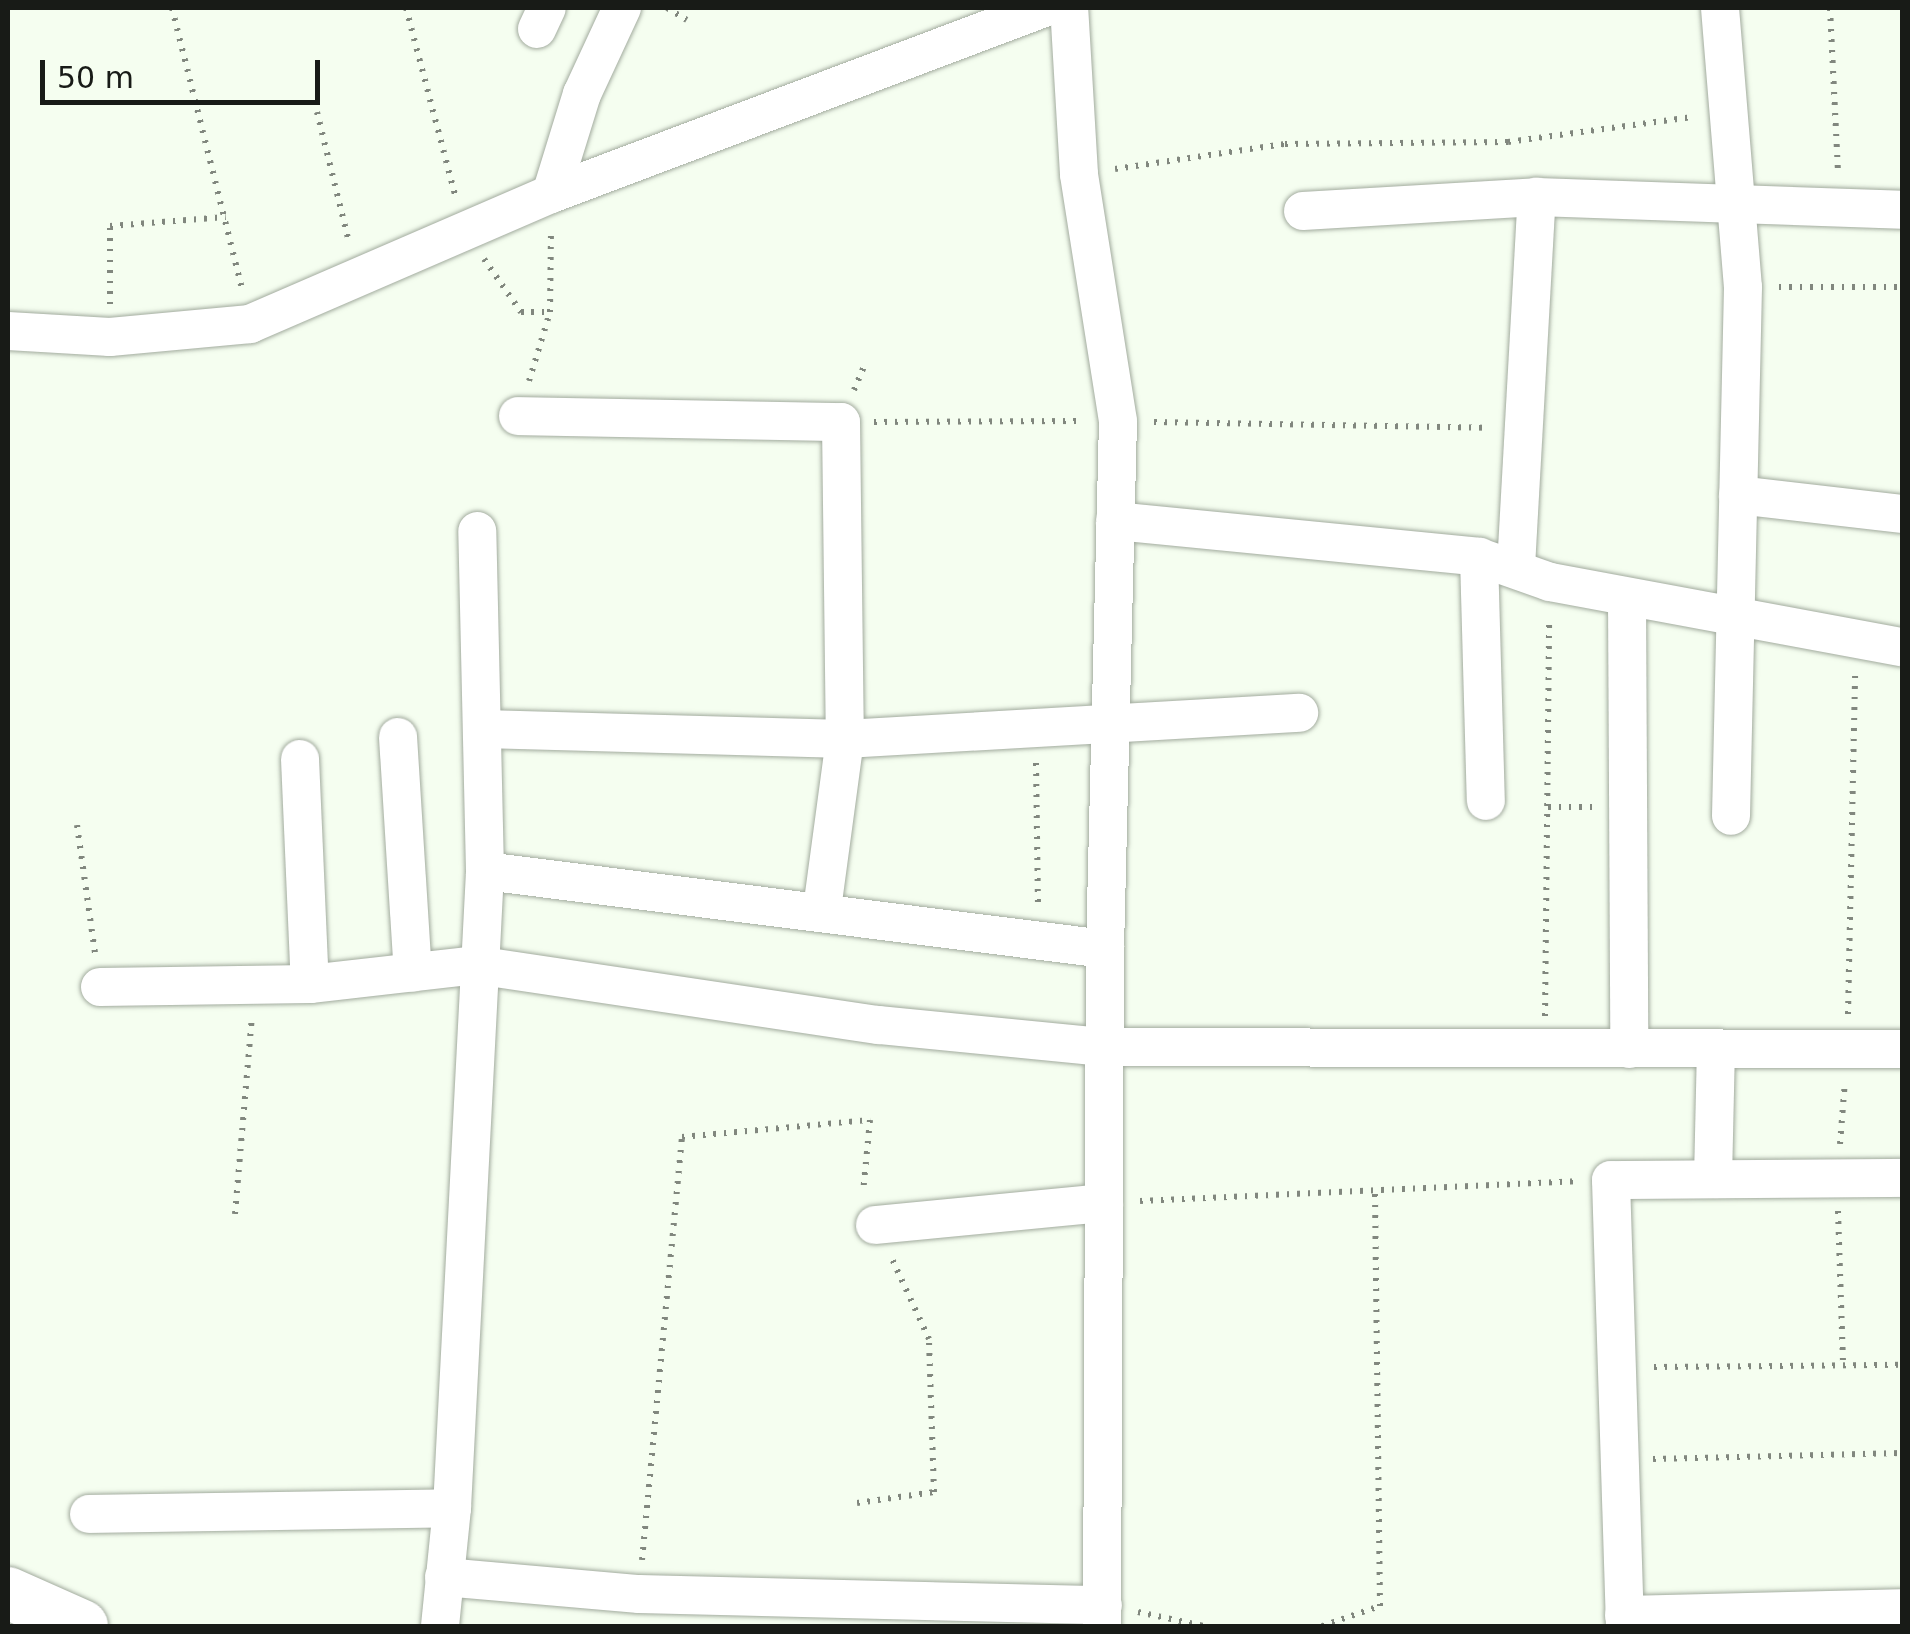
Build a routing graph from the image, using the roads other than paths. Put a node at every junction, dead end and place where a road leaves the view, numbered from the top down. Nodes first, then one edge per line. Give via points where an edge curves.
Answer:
1 (622, 8) edge
2 (1044, 8) edge
3 (1069, 8) edge
4 (1720, 8) edge
5 (552, 194) junction
6 (1537, 197) junction
7 (1741, 204) junction
8 (1902, 210) edge
9 (1303, 211) dead end
10 (8, 331) edge
11 (518, 416) road end
12 (1738, 495) junction
13 (1902, 514) edge
14 (1116, 521) junction
15 (477, 532) dead end
16 (1479, 557) junction
17 (1533, 574) junction
18 (1627, 598) junction
19 (1734, 615) junction
20 (1902, 647) edge
21 (1299, 713) dead end
22 (1114, 722) junction
23 (484, 730) junction
24 (398, 737) dead end
25 (845, 739) junction
26 (300, 758) dead end
27 (1486, 800) dead end
28 (1731, 816) dead end
29 (484, 871) junction
30 (822, 910) junction
31 (1105, 949) junction
32 (476, 964) junction
33 (413, 972) junction
34 (310, 984) junction
35 (100, 987) road end
36 (1103, 1047) junction
37 (1629, 1049) junction
38 (1902, 1049) edge
39 (1716, 1051) junction
40 (1902, 1178) edge
41 (1713, 1179) junction
42 (1104, 1204) junction
43 (875, 1225) road end
44 (452, 1508) junction
45 (88, 1514) dead end
46 (444, 1577) junction
47 (8, 1593) edge
48 (1902, 1608) edge
49 (1102, 1616) edge
50 (1625, 1621) edge
51 (82, 1626) edge
52 (440, 1626) edge

1 - 5 street via 582,94
2 - 5 street
3 - 14 street via 1079,174 1118,421
4 - 7 street
5 - 10 street via 250,324 110,336
6 - 7 street
6 - 9 street
6 - 17 street via 1528,429
7 - 8 street
7 - 12 street
11 - 25 street via 841,422
12 - 13 street
12 - 19 street
14 - 16 street
14 - 22 street
15 - 23 street
16 - 17 street
16 - 27 street
17 - 18 street
18 - 19 street
18 - 37 street
19 - 20 street
19 - 28 street
21 - 22 street
22 - 25 street
22 - 31 street
23 - 25 street
23 - 29 street
24 - 33 street
25 - 30 street
26 - 34 street
29 - 30 street
29 - 32 street
30 - 31 street
31 - 36 street
32 - 33 street
32 - 36 street via 880,1025
32 - 44 street
33 - 34 street
34 - 35 street
36 - 37 street
36 - 42 street
37 - 39 street
38 - 39 street
39 - 41 street
40 - 41 street
41 - 50 street via 1610,1180
42 - 43 street
42 - 49 street
44 - 45 street
44 - 46 street
46 - 49 street via 639,1594
46 - 52 street
47 - 51 street
48 - 50 street

